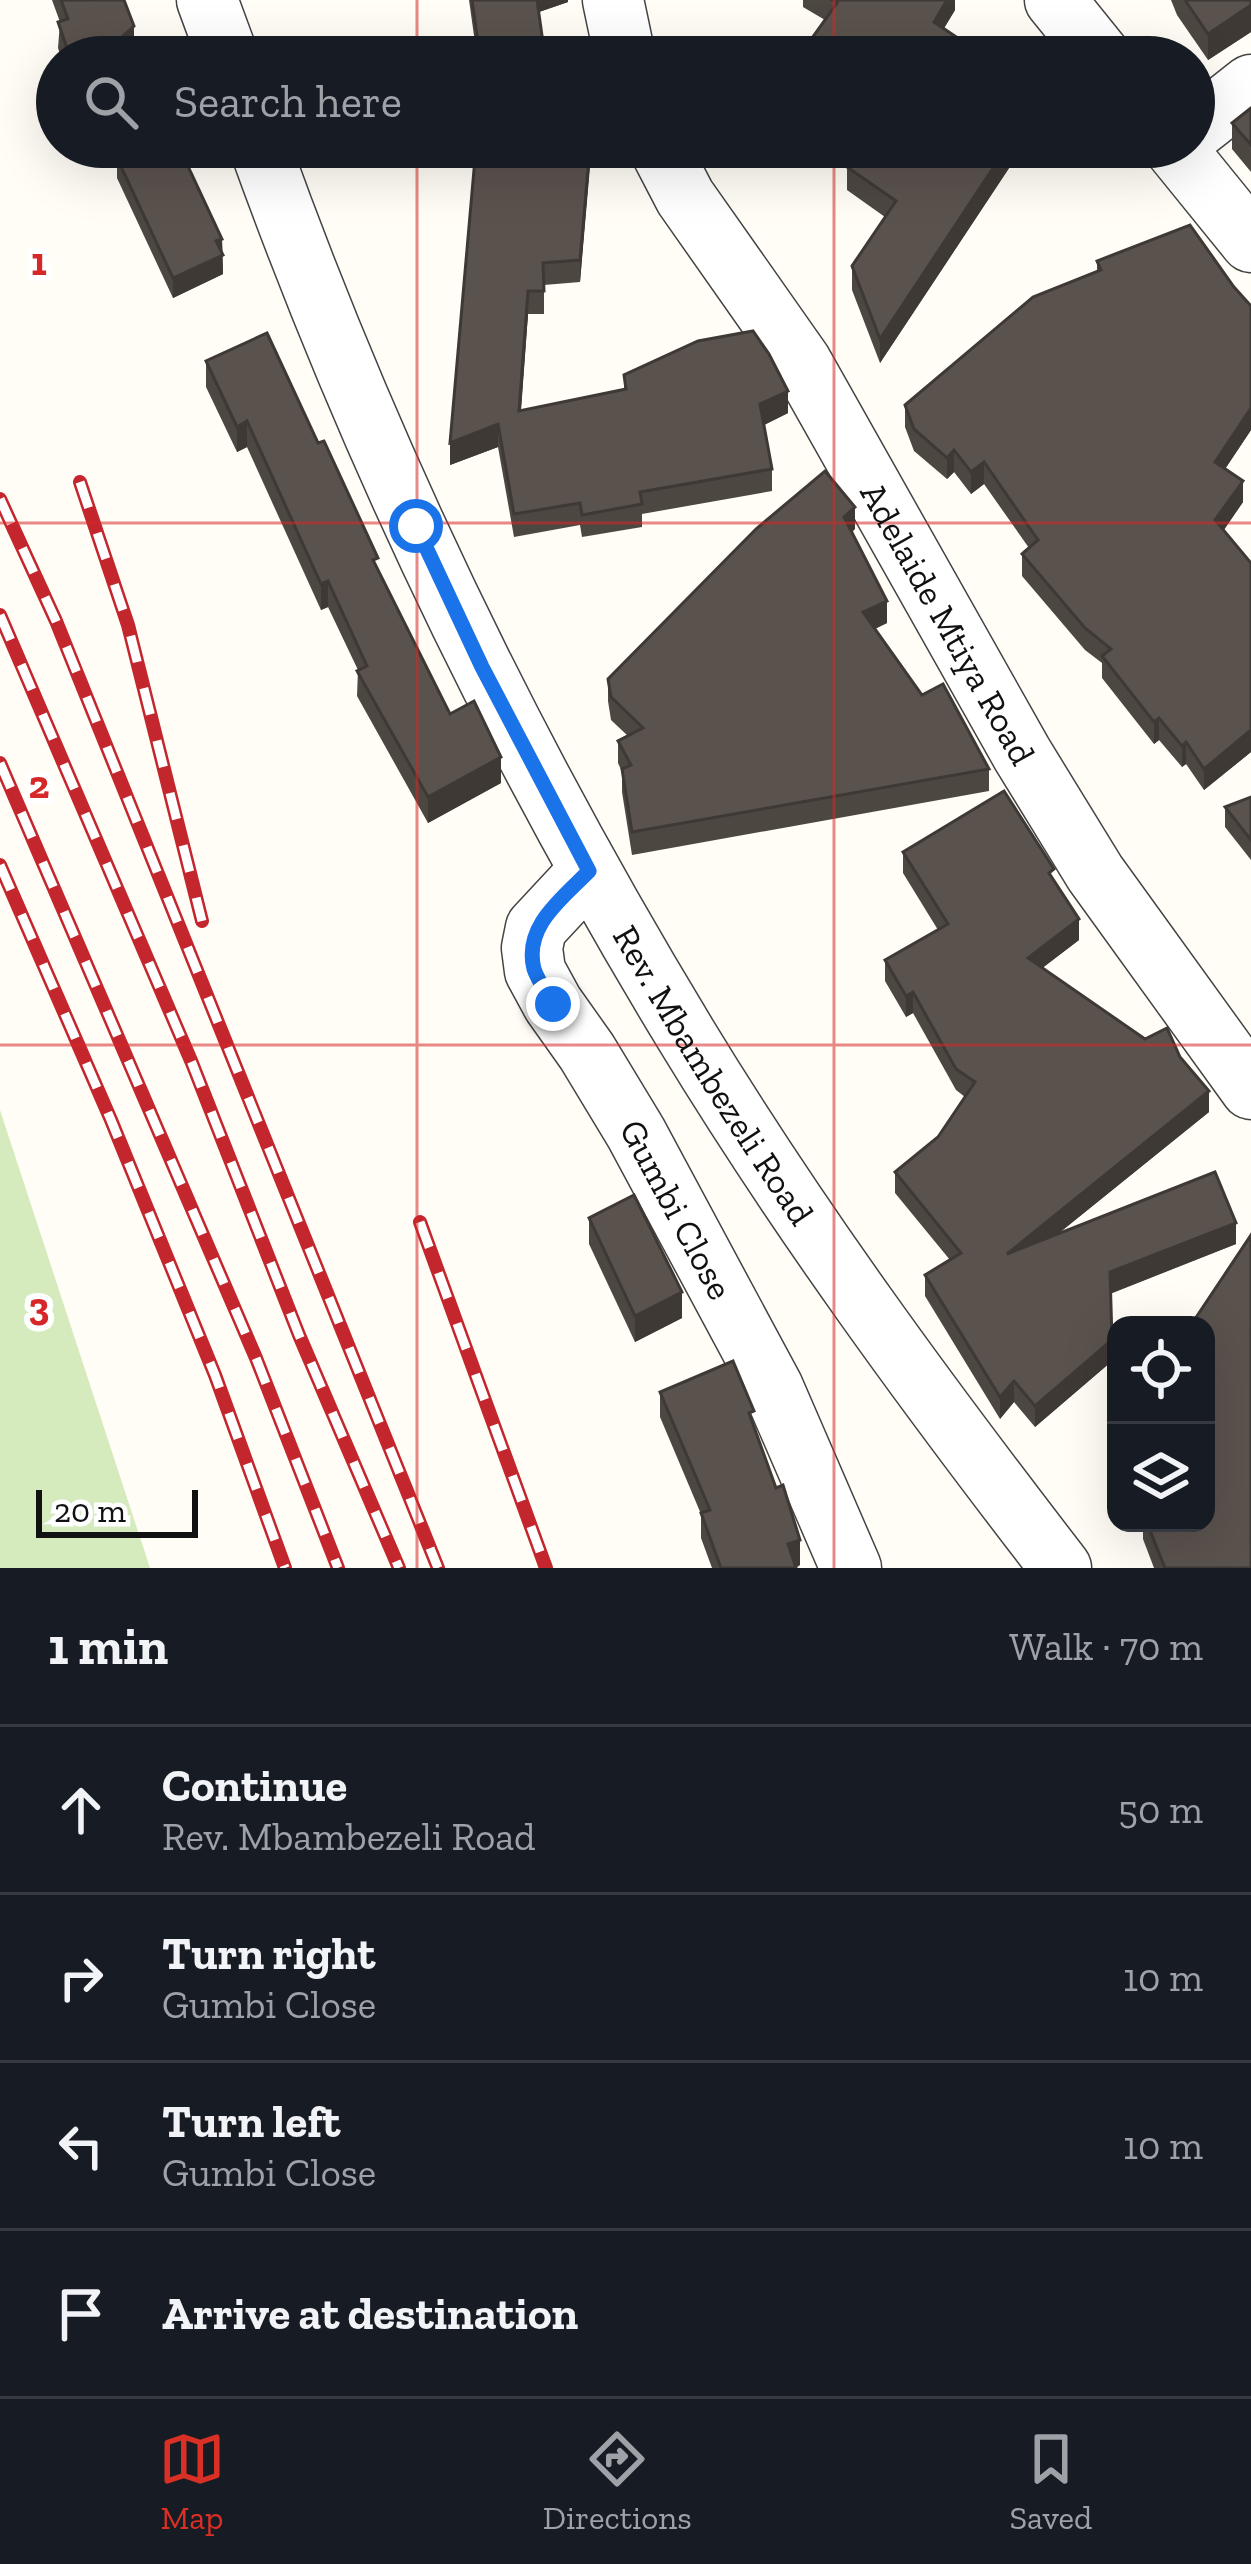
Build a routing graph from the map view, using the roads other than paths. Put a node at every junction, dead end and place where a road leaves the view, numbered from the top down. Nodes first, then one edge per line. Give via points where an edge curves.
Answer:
1 (207, 0) edge
2 (613, 0) edge
3 (1055, 0) edge
4 (220, 36) edge
5 (621, 36) edge
6 (1084, 36) edge
7 (1251, 85) edge
8 (1215, 113) edge
9 (268, 168) edge
10 (670, 168) edge
11 (1191, 168) edge
12 (1251, 242) edge
13 (589, 871) junction
14 (1251, 1089) edge
15 (851, 1568) edge
16 (1061, 1568) edge

1 - 4 street
2 - 5 street
3 - 6 street
7 - 8 street
9 - 13 street, Rev. Mbambezeli Road via 416,526
10 - 14 street, Adelaide Mtiya Road via 801,362 1095,873
11 - 12 street
13 - 15 street, Gumbi Close via 536,928 535,971 636,1132 773,1388
13 - 16 street, Rev. Mbambezeli Road via 804,1219

